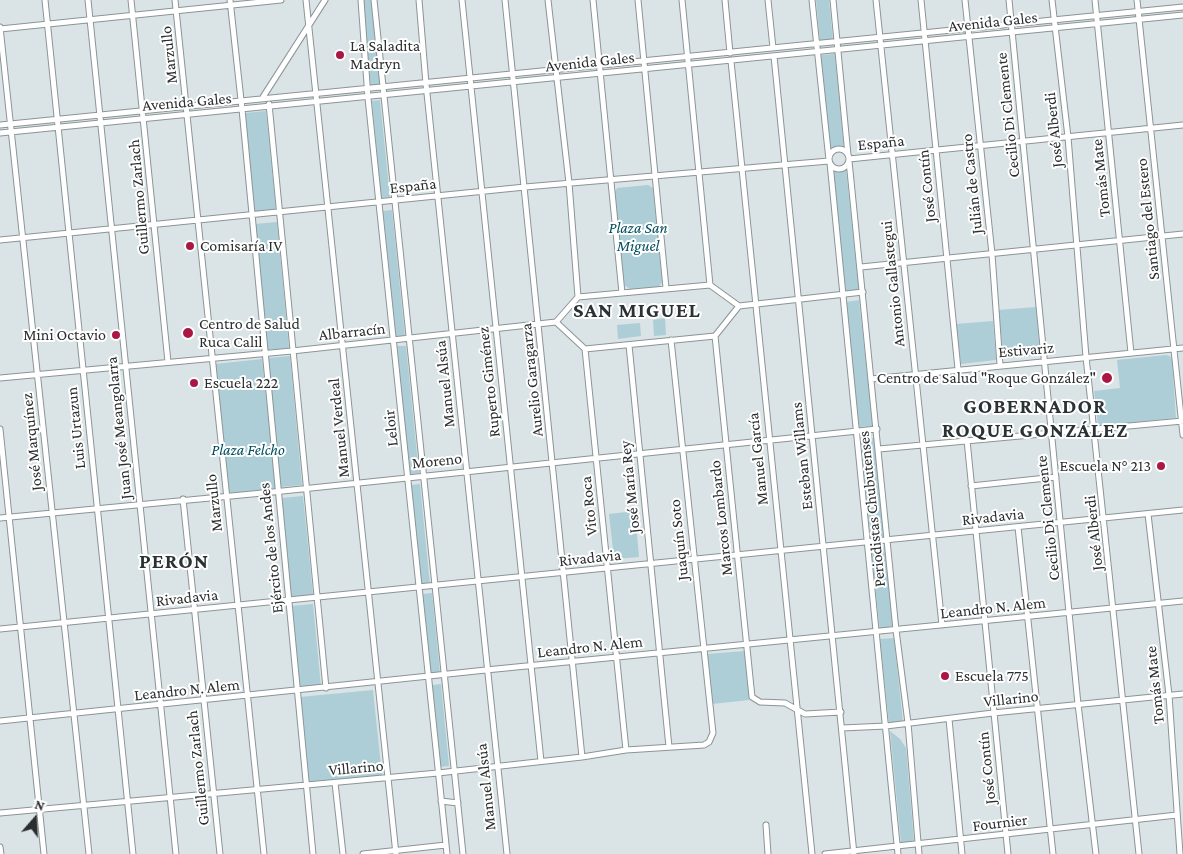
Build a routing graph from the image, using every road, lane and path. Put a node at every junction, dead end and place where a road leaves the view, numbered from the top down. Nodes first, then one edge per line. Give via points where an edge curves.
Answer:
1 (44, 0) edge
2 (88, 0) edge
3 (131, 0) edge
4 (175, 0) edge
5 (281, 0) edge
6 (306, 0) edge
7 (325, 0) edge
8 (361, 0) edge
9 (374, 0) edge
10 (419, 0) edge
11 (462, 0) edge
12 (505, 0) edge
13 (548, 0) edge
14 (594, 0) edge
15 (638, 0) edge
16 (682, 0) edge
17 (725, 0) edge
18 (768, 0) edge
19 (812, 0) edge
20 (833, 0) edge
21 (876, 0) edge
22 (921, 0) edge
23 (965, 0) edge
24 (1009, 0) edge
25 (1052, 0) edge
26 (1095, 0) edge
27 (1137, 0) edge
28 (230, 3) edge
29 (1183, 7) edge
30 (176, 11) junction
31 (1138, 12) junction
32 (1183, 15) edge
33 (132, 16) junction
34 (1096, 16) junction
35 (1140, 19) junction
36 (90, 20) junction
37 (1053, 20) junction
38 (309, 23) junction
39 (47, 24) junction
40 (1098, 24) junction
41 (1011, 25) junction
42 (0, 28) edge
43 (1054, 28) junction
44 (968, 29) junction
45 (1011, 32) junction
46 (923, 34) junction
47 (967, 37) junction
48 (879, 38) junction
49 (924, 41) junction
50 (836, 43) junction
51 (816, 44) junction
52 (881, 46) junction
53 (773, 48) junction
54 (837, 50) junction
55 (817, 52) junction
56 (730, 53) junction
57 (774, 56) junction
58 (687, 57) junction
59 (643, 61) junction
60 (731, 61) junction
61 (599, 66) junction
62 (688, 66) junction
63 (644, 69) junction
64 (556, 70) junction
65 (600, 74) junction
66 (512, 75) junction
67 (557, 78) junction
68 (469, 79) junction
69 (514, 83) junction
70 (426, 84) junction
71 (470, 87) junction
72 (382, 88) junction
73 (369, 89) junction
74 (427, 92) junction
75 (317, 94) junction
76 (383, 96) junction
77 (266, 98) junction
78 (368, 98) junction
79 (241, 99) junction
80 (318, 102) junction
81 (187, 105) junction
82 (270, 106) junction
83 (242, 109) junction
84 (143, 110) junction
85 (187, 113) junction
86 (100, 115) junction
87 (144, 117) junction
88 (57, 120) junction
89 (101, 123) junction
90 (11, 124) junction
91 (0, 125) edge
92 (1183, 125) edge
93 (58, 128) junction
94 (1151, 128) junction
95 (12, 132) junction
96 (0, 133) edge
97 (1109, 133) junction
98 (1068, 137) junction
99 (1024, 141) junction
100 (980, 146) junction
101 (936, 150) junction
102 (892, 155) junction
103 (849, 158) junction
104 (830, 162) junction
105 (785, 163) junction
106 (741, 168) junction
107 (699, 172) junction
108 (654, 176) junction
109 (611, 180) junction
110 (569, 183) junction
111 (525, 187) junction
112 (482, 192) junction
113 (438, 196) junction
114 (394, 200) junction
115 (379, 202) junction
116 (329, 207) junction
117 (280, 212) junction
118 (252, 215) junction
119 (198, 220) junction
120 (154, 225) junction
121 (112, 229) junction
122 (69, 233) junction
123 (1183, 234) edge
124 (1162, 236) junction
125 (24, 238) junction
126 (0, 240) edge
127 (1120, 240) junction
128 (1078, 245) junction
129 (1034, 249) junction
130 (992, 254) junction
131 (947, 258) junction
132 (904, 263) junction
133 (860, 267) junction
134 (710, 285) junction
135 (666, 288) junction
136 (863, 292) junction
137 (622, 293) junction
138 (843, 294) junction
139 (578, 297) junction
140 (799, 299) junction
141 (754, 304) junction
142 (738, 306) junction
143 (556, 322) junction
144 (538, 325) junction
145 (496, 329) junction
146 (452, 334) junction
147 (715, 336) junction
148 (409, 338) junction
149 (394, 340) junction
150 (671, 340) junction
151 (343, 344) junction
152 (629, 344) junction
153 (1183, 348) edge
154 (586, 349) junction
155 (1174, 349) junction
156 (292, 351) junction
157 (265, 353) junction
158 (1131, 353) junction
159 (1086, 357) junction
160 (212, 358) junction
161 (1043, 361) junction
162 (168, 362) junction
163 (1000, 365) junction
164 (125, 367) junction
165 (958, 369) junction
166 (83, 370) junction
167 (37, 374) junction
168 (915, 374) junction
169 (0, 378) edge
170 (871, 379) junction
171 (1182, 421) edge
172 (0, 429) edge
173 (877, 429) junction
174 (856, 431) junction
175 (1095, 431) junction
176 (1052, 432) junction
177 (1183, 434) edge
178 (812, 435) junction
179 (769, 440) junction
180 (967, 440) junction
181 (726, 444) junction
182 (923, 445) junction
183 (683, 448) junction
184 (879, 450) junction
185 (639, 453) junction
186 (597, 457) junction
187 (553, 462) junction
188 (510, 466) junction
189 (466, 471) junction
190 (424, 475) junction
191 (409, 476) junction
192 (1056, 478) junction
193 (357, 483) junction
194 (971, 486) junction
195 (306, 488) junction
196 (278, 492) junction
197 (226, 496) junction
198 (182, 499) junction
199 (139, 504) junction
200 (97, 508) junction
201 (1183, 510) edge
202 (52, 513) junction
203 (1148, 514) junction
204 (10, 517) junction
205 (0, 518) edge
206 (1105, 518) junction
207 (1061, 523) junction
208 (1018, 527) junction
209 (976, 532) junction
210 (933, 536) junction
211 (888, 541) junction
212 (868, 543) junction
213 (824, 547) junction
214 (781, 552) junction
215 (738, 556) junction
216 (694, 561) junction
217 (651, 565) junction
218 (608, 569) junction
219 (564, 574) junction
220 (522, 578) junction
221 (478, 582) junction
222 (436, 586) junction
223 (420, 588) junction
224 (369, 593) junction
225 (317, 598) junction
226 (289, 600) junction
227 (1183, 602) edge
228 (1158, 604) junction
229 (238, 605) junction
230 (1114, 608) junction
231 (194, 609) junction
232 (1069, 612) junction
233 (152, 614) junction
234 (1027, 617) junction
235 (108, 618) junction
236 (984, 621) junction
237 (64, 622) junction
238 (942, 625) junction
239 (21, 626) junction
240 (0, 629) edge
241 (896, 630) junction
242 (876, 633) junction
243 (833, 636) junction
244 (790, 640) junction
245 (747, 644) junction
246 (703, 649) junction
247 (659, 653) junction
248 (617, 657) junction
249 (573, 661) junction
250 (531, 666) junction
251 (486, 670) junction
252 (445, 675) junction
253 (429, 676) junction
254 (379, 681) junction
255 (326, 688) junction
256 (298, 691) junction
257 (1183, 694) edge
258 (1169, 695) junction
259 (248, 696) junction
260 (1123, 700) junction
261 (203, 701) junction
262 (1078, 704) junction
263 (161, 705) junction
264 (1037, 708) junction
265 (118, 710) junction
266 (798, 710) junction
267 (840, 712) junction
268 (993, 713) junction
269 (74, 714) junction
270 (31, 718) junction
271 (949, 719) junction
272 (0, 721) edge
273 (908, 723) junction
274 (886, 726) junction
275 (842, 728) junction
276 (711, 738) joint
277 (669, 747) junction
278 (626, 750) junction
279 (582, 757) junction
280 (541, 761) junction
281 (496, 766) junction
282 (454, 771) junction
283 (438, 773) junction
284 (389, 778) junction
285 (335, 783) junction
286 (306, 784) junction
287 (257, 789) junction
288 (212, 792) junction
289 (170, 797) junction
290 (442, 801) junction
291 (127, 802) junction
292 (458, 803) junction
293 (84, 805) junction
294 (40, 809) junction
295 (0, 814) edge
296 (1177, 815) junction
297 (1135, 820) junction
298 (766, 824) dead end
299 (1093, 825) junction
300 (1050, 829) junction
301 (1007, 834) junction
302 (961, 840) junction
303 (918, 844) junction
304 (446, 845) junction
305 (897, 846) junction
306 (0, 847) edge
307 (396, 852) edge
308 (854, 852) edge
309 (1, 854) edge
310 (44, 854) edge
311 (89, 854) edge
312 (133, 854) edge
313 (176, 854) edge
314 (220, 854) edge
315 (264, 854) edge
316 (313, 854) edge
317 (343, 854) edge
318 (363, 854) edge
319 (447, 854) edge
320 (463, 854) edge
321 (507, 854) edge
322 (768, 854) edge
323 (812, 854) edge
324 (824, 854) edge
325 (898, 854) edge
326 (919, 854) edge
327 (962, 854) edge
328 (1008, 854) edge
329 (1053, 854) edge
330 (1096, 854) edge
331 (1139, 854) edge
332 (1180, 854) edge

1 - 39 street, Luis Urtazun
2 - 36 street, Juan José Meangolarra
3 - 33 street, Guillermo Zarlach
4 - 30 street, Marzullo
5 - 28 street
6 - 38 street, Manuel Verdeal
7 - 38 street
8 - 73 street, Leloir
9 - 72 street, Leloir
10 - 70 street, Manuel Alsúa
11 - 68 street, Ruperto Giménez
12 - 66 street, Aurelio Garagarza
13 - 64 street
14 - 61 street
15 - 59 street
16 - 58 street
17 - 56 street
18 - 53 street
19 - 51 street, Periodistas Chubutenses
20 - 50 street, Periodistas Chubutenses
21 - 48 street, Antonio Gallastegui
22 - 46 street, José Contín
23 - 44 street, Julián de Castro
24 - 41 street, Cecilio Di Clemente
25 - 37 street, José Alberdi
26 - 34 street, Tomás Mate
27 - 31 street, Santiago del Estero
28 - 30 street
28 - 79 street, Ejército de los Andes
29 - 31 street, Avenida Gales
30 - 33 street
30 - 81 street, Marzullo
31 - 34 street, Avenida Gales
31 - 35 street, Santiago del Estero
32 - 35 street, Avenida Gales
33 - 36 street
33 - 84 street, Guillermo Zarlach
34 - 37 street, Avenida Gales
34 - 40 street, Tomás Mate
35 - 40 street, Avenida Gales
35 - 94 street, Santiago del Estero
36 - 39 street
36 - 86 street, Juan José Meangolarra
37 - 41 street, Avenida Gales
37 - 43 street, José Alberdi
38 - 75 street, Manuel Verdeal
38 - 77 street
39 - 42 street
39 - 88 street, Luis Urtazun
40 - 43 street, Avenida Gales
40 - 97 street, Tomás Mate
41 - 44 street, Avenida Gales
41 - 45 street, Cecilio Di Clemente
42 - 90 street, José Marquínez
43 - 45 street, Avenida Gales
43 - 98 street, José Alberdi
44 - 46 street, Avenida Gales
44 - 47 street, Julián de Castro
45 - 47 street, Avenida Gales
45 - 99 street, Cecilio Di Clemente
46 - 48 street, Avenida Gales
46 - 49 street, José Contín
47 - 49 street, Avenida Gales
47 - 100 street, Julián de Castro
48 - 50 street, Avenida Gales
48 - 52 street, Antonio Gallastegui
49 - 52 street, Avenida Gales
49 - 101 street, José Contín
50 - 51 street, Avenida Gales
50 - 54 street, Periodistas Chubutenses
51 - 53 street, Avenida Gales
51 - 55 street, Periodistas Chubutenses
52 - 54 street, Avenida Gales
52 - 102 street, Antonio Gallastegui
53 - 56 street, Avenida Gales
54 - 55 street, Avenida Gales
54 - 103 street, Periodistas Chubutenses
55 - 57 street, Avenida Gales
55 - 104 street, Periodistas Chubutenses
56 - 58 street, Avenida Gales
57 - 60 street, Avenida Gales
57 - 105 street, Esteban Willams
58 - 59 street, Avenida Gales
58 - 62 street
59 - 61 street, Avenida Gales
59 - 63 street
60 - 62 street, Avenida Gales
60 - 106 street, Manuel García
61 - 64 street, Avenida Gales
61 - 65 street
62 - 63 street, Avenida Gales
62 - 107 street
63 - 65 street, Avenida Gales
63 - 108 street
64 - 66 street, Avenida Gales
64 - 67 street
65 - 67 street, Avenida Gales
65 - 109 street
66 - 68 street, Avenida Gales
66 - 69 street, Aurelio Garagarza
67 - 69 street, Avenida Gales
67 - 110 street
68 - 70 street, Avenida Gales
68 - 71 street, Ruperto Giménez
69 - 71 street, Avenida Gales
69 - 111 street, Aurelio Garagarza
70 - 72 street, Avenida Gales
70 - 74 street, Manuel Alsúa
71 - 74 street, Avenida Gales
71 - 112 street, Ruperto Giménez
72 - 73 street, Avenida Gales
72 - 76 street, Leloir
73 - 75 street, Avenida Gales
73 - 78 street, Leloir
74 - 76 street, Avenida Gales
74 - 113 street, Manuel Alsúa
75 - 77 street, Avenida Gales
75 - 80 street, Manuel Verdeal
76 - 78 street, Avenida Gales
76 - 114 street, Leloir
77 - 79 street, Avenida Gales
77 - 82 street
78 - 80 street, Avenida Gales
78 - 115 street, Leloir
79 - 81 street, Avenida Gales
79 - 83 street, Ejército de los Andes
80 - 82 street, Avenida Gales
80 - 116 street, Manuel Verdeal
81 - 84 street, Avenida Gales
81 - 85 street, Marzullo
82 - 83 street, Avenida Gales
82 - 117 street
83 - 85 street, Avenida Gales
83 - 118 street, Ejército de los Andes
84 - 86 street, Avenida Gales
84 - 87 street, Guillermo Zarlach
85 - 87 street, Avenida Gales
85 - 119 street, Marzullo
86 - 88 street, Avenida Gales
86 - 89 street, Juan José Meangolarra
87 - 89 street, Avenida Gales
87 - 120 street, Guillermo Zarlach
88 - 90 street, Avenida Gales
88 - 93 street, Luis Urtazun
89 - 93 street, Avenida Gales
89 - 121 street, Juan José Meangolarra
90 - 91 street, Avenida Gales
90 - 95 street, José Marquínez
92 - 94 street, España
93 - 95 street, Avenida Gales
93 - 122 street, Luis Urtazun
94 - 97 street, España
94 - 124 street, Santiago del Estero
95 - 96 street, Avenida Gales
95 - 125 street, José Marquínez
97 - 98 street, España
97 - 127 street, Tomás Mate
98 - 99 street, España
98 - 128 street, José Alberdi
99 - 100 street, España
99 - 129 street, Cecilio Di Clemente
100 - 101 street, España
100 - 130 street, Julián de Castro
101 - 102 street, España
101 - 131 street, José Contín
102 - 103 street, España
102 - 132 street, Antonio Gallastegui
103 - 104 street via 846,167 840,170
103 - 104 street via 843,150 836,150 831,154
103 - 133 street, Periodistas Chubutenses
104 - 105 street, España
104 - 138 street, Periodistas Chubutenses
105 - 106 street, España
105 - 140 street, Esteban Willams
106 - 107 street, España
106 - 141 street, Manuel García
107 - 108 street, España
107 - 134 street
108 - 109 street, España
108 - 135 street
109 - 110 street, España
109 - 137 street
110 - 111 street, España
110 - 139 street
111 - 112 street, España
111 - 144 street, Aurelio Garagarza
112 - 113 street, España
112 - 145 street, Ruperto Giménez
113 - 114 street, España
113 - 146 street, Manuel Alsúa
114 - 115 street, España
114 - 148 street, Leloir
115 - 116 street, España
115 - 149 street, Leloir
116 - 117 street, España
116 - 151 street, Manuel Verdeal
117 - 118 street, España
117 - 156 street
118 - 119 street, España
118 - 157 street, Ejército de los Andes
119 - 120 street, España
119 - 160 street, Marzullo
120 - 121 street, España
120 - 162 street, Guillermo Zarlach
121 - 122 street, España
121 - 164 street, Juan José Meangolarra
122 - 125 street, España
122 - 166 street, Luis Urtazun
123 - 124 street
124 - 127 street
124 - 155 street, Santiago del Estero
125 - 126 street, España
125 - 167 street, José Marquínez
127 - 128 street
127 - 158 street, Tomás Mate
128 - 129 street
128 - 159 street, José Alberdi
129 - 130 street
129 - 161 street, Cecilio Di Clemente
130 - 131 street
130 - 163 street, Julián de Castro
131 - 132 street
131 - 165 street, José Contín
132 - 133 street
132 - 168 street, Antonio Gallastegui
133 - 136 street, Periodistas Chubutenses
134 - 135 street
134 - 142 street
135 - 137 street
136 - 138 street
136 - 170 street, Periodistas Chubutenses
137 - 139 street
138 - 140 street
138 - 174 street, Periodistas Chubutenses
139 - 143 street
140 - 141 street
140 - 178 street, Esteban Willams
141 - 142 street
141 - 179 street, Manuel García
142 - 147 street
143 - 144 street, Albarracín
143 - 154 street
144 - 145 street, Albarracín
144 - 187 street, Aurelio Garagarza
145 - 146 street, Albarracín
145 - 188 street, Ruperto Giménez
146 - 148 street, Albarracín
146 - 189 street, Manuel Alsúa
147 - 150 street
147 - 181 street, Marcos Lombardo
148 - 149 street, Albarracín
148 - 190 street, Leloir
149 - 151 street, Albarracín
149 - 191 street, Leloir
150 - 152 street
150 - 183 street, Juaquín Soto
151 - 156 street, Albarracín
151 - 193 street, Manuel Verdeal
152 - 154 street
152 - 185 street, José María Rey
153 - 155 street, Estivariz
154 - 186 street, Vito Roca
155 - 158 street, Estivariz
155 - 171 street, Santiago del Estero
156 - 157 street, Albarracín
156 - 195 street
157 - 160 street, Albarracín
157 - 196 street, Ejército de los Andes
158 - 159 street, Estivariz
159 - 161 street, Estivariz
159 - 175 street, José Alberdi
160 - 162 street, Albarracín
160 - 197 street, Marzullo
161 - 163 street, Estivariz
161 - 176 street, Cecilio Di Clemente
162 - 164 street, Albarracín
163 - 165 street, Estivariz
164 - 166 street, Albarracín
164 - 199 street, Juan José Meangolarra
165 - 168 street, Estivariz
166 - 167 street, Albarracín
166 - 200 street, Luis Urtazun
167 - 169 street, Albarracín
167 - 202 street, José Marquínez
168 - 170 street, Estivariz
168 - 182 street, Antonio Gallastegui
170 - 173 street, Periodistas Chubutenses
171 - 175 street
171 - 177 street, Santiago del Estero
172 - 204 street
173 - 174 street, Moreno
173 - 184 street, Periodistas Chubutenses
174 - 178 street, Moreno
174 - 212 street, Periodistas Chubutenses
175 - 176 street
175 - 206 street, José Alberdi
176 - 180 street
176 - 192 street, Cecilio Di Clemente
178 - 179 street, Moreno
178 - 213 street, Esteban Willams
179 - 181 street, Moreno
179 - 214 street, Manuel García
180 - 182 street
180 - 194 street, José Contín
181 - 183 street, Moreno
181 - 215 street, Marcos Lombardo
182 - 184 street
182 - 210 street, Antonio Gallastegui
183 - 185 street, Moreno
183 - 216 street, Juaquín Soto
184 - 211 street, Periodistas Chubutenses
185 - 186 street, Moreno
185 - 217 street, José María Rey
186 - 187 street, Moreno
186 - 218 street, Vito Roca
187 - 188 street, Moreno
187 - 219 street, Aurelio Garagarza
188 - 189 street, Moreno
188 - 220 street, Ruperto Giménez
189 - 190 street, Moreno
189 - 221 street, Manuel Alsúa
190 - 191 street, Moreno
190 - 222 street, Leloir
191 - 193 street, Moreno
191 - 223 street, Leloir
192 - 194 street
192 - 207 street, Cecilio Di Clemente
193 - 195 street, Moreno
193 - 224 street, Manuel Verdeal
194 - 209 street, José Contín
195 - 196 street, Moreno
195 - 225 street
196 - 197 street, Moreno
196 - 226 street, Ejército de los Andes
197 - 198 street, Moreno
197 - 229 street, Marzullo
198 - 199 street, Moreno
198 - 231 street, Guillermo Zarlach
199 - 200 street, Moreno
199 - 233 street, Juan José Meangolarra
200 - 202 street, Moreno
200 - 235 street, Luis Urtazun
201 - 203 street, Rivadavia
202 - 204 street, Moreno
202 - 237 street, José Marquínez
203 - 206 street, Rivadavia
203 - 228 street, Tomás Mate
204 - 205 street, Moreno
204 - 239 street
206 - 207 street, Rivadavia
206 - 230 street, José Alberdi
207 - 208 street, Rivadavia
207 - 232 street, Cecilio Di Clemente
208 - 209 street, Rivadavia
208 - 234 street
209 - 210 street, Rivadavia
209 - 236 street, José Contín
210 - 211 street, Rivadavia
210 - 238 street, Antonio Gallastegui
211 - 212 street, Rivadavia
211 - 241 street, Periodistas Chubutenses
212 - 213 street, Rivadavia
212 - 242 street, Periodistas Chubutenses
213 - 214 street, Rivadavia
213 - 243 street, Esteban Willams
214 - 215 street, Rivadavia
214 - 244 street, Manuel García
215 - 216 street, Rivadavia
215 - 245 street, Marcos Lombardo
216 - 217 street, Rivadavia
216 - 246 street, Juaquín Soto
217 - 218 street, Rivadavia
217 - 247 street, José María Rey
218 - 219 street, Rivadavia
218 - 248 street, Vito Roca
219 - 220 street, Rivadavia
219 - 249 street, Aurelio Garagarza
220 - 221 street, Rivadavia
220 - 250 street, Ruperto Giménez
221 - 222 street, Rivadavia
221 - 251 street, Manuel Alsúa
222 - 223 street, Rivadavia
222 - 252 street, Leloir
223 - 224 street, Rivadavia
223 - 253 street, Leloir
224 - 225 street, Rivadavia
224 - 254 street, Manuel Verdeal
225 - 226 street, Rivadavia
225 - 255 street
226 - 229 street, Rivadavia
226 - 256 street, Ejército de los Andes
227 - 228 street, Leandro N. Alem
228 - 230 street, Leandro N. Alem
228 - 258 street, Tomás Mate
229 - 231 street, Rivadavia
229 - 259 street, Marzullo
230 - 232 street, Leandro N. Alem
230 - 260 street, José Alberdi
231 - 233 street, Rivadavia
231 - 261 street, Guillermo Zarlach
232 - 234 street, Leandro N. Alem
232 - 262 street, Cecilio Di Clemente
233 - 235 street, Rivadavia
233 - 263 street, Juan José Meangolarra
234 - 236 street, Leandro N. Alem
234 - 264 street
235 - 237 street, Rivadavia
235 - 265 street, Luis Urtazun
236 - 238 street, Leandro N. Alem
236 - 268 street, José Contín
237 - 239 street, Rivadavia
237 - 269 street, José Marquínez
238 - 241 street, Leandro N. Alem
239 - 240 street, Rivadavia
239 - 270 street
241 - 242 street, Leandro N. Alem
241 - 273 street, Periodistas Chubutenses
242 - 243 street, Leandro N. Alem
242 - 274 street, Periodistas Chubutenses
243 - 244 street, Leandro N. Alem
243 - 267 street, Esteban Willams
244 - 245 street, Leandro N. Alem
244 - 266 street, Manuel García
245 - 246 street, Leandro N. Alem
245 - 266 street, Marcos Lombardo via 752,697 760,702 785,703
246 - 247 street, Leandro N. Alem
246 - 276 street, Juaquín Soto
247 - 248 street, Leandro N. Alem
247 - 277 street, José María Rey
248 - 249 street, Leandro N. Alem
248 - 278 street, Vito Roca
249 - 250 street, Leandro N. Alem
249 - 279 street, Aurelio Garagarza
250 - 251 street, Leandro N. Alem
250 - 280 street, Ruperto Giménez
251 - 252 street, Leandro N. Alem
251 - 281 street, Manuel Alsúa
252 - 253 street, Leandro N. Alem
252 - 282 street, Leloir
253 - 254 street, Leandro N. Alem
253 - 283 street, Leloir
254 - 255 street, Leandro N. Alem
254 - 284 street, Manuel Verdeal
255 - 256 street, Leandro N. Alem
256 - 259 street, Leandro N. Alem
256 - 286 street, Ejército de los Andes
257 - 258 street, Villarino
258 - 260 street, Villarino
258 - 296 street, Tomás Mate
259 - 261 street, Leandro N. Alem
259 - 287 street, Marzullo
260 - 262 street, Villarino
260 - 297 street, José Alberdi
261 - 263 street, Leandro N. Alem
261 - 288 street, Guillermo Zarlach
262 - 264 street, Villarino
262 - 299 street, Cecilio Di Clemente
263 - 265 street, Leandro N. Alem
263 - 289 street, Juan José Meangolarra
264 - 268 street, Villarino
264 - 300 street
265 - 269 street, Leandro N. Alem
265 - 291 street, Luis Urtazun
266 - 267 street via 812,714
266 - 323 street, Manuel García
267 - 275 street, Esteban Willams
268 - 271 street, Villarino
268 - 301 street, José Contín
269 - 270 street, Leandro N. Alem
269 - 293 street, José Marquínez
270 - 272 street, Leandro N. Alem
270 - 294 street
271 - 273 street, Villarino
271 - 302 street
273 - 274 street, Villarino
273 - 303 street, Periodistas Chubutenses
274 - 275 street, Villarino
274 - 305 street, Periodistas Chubutenses
275 - 308 street, Esteban Willams
276 - 277 street, Villarino via 704,745
277 - 278 street, Villarino
278 - 279 street, Villarino
279 - 280 street, Villarino
280 - 281 street, Villarino
281 - 282 street, Villarino
281 - 321 street, Manuel Alsúa
282 - 283 street, Villarino
282 - 292 street, Leloir
283 - 284 street, Villarino
283 - 290 street, Leloir
284 - 285 street, Villarino
284 - 307 street, Manuel Verdeal
285 - 286 street, Villarino
285 - 317 street
286 - 287 street, Villarino
286 - 316 street, Ejército de los Andes
287 - 288 street, Villarino
287 - 315 street, Marzullo
288 - 289 street, Villarino
288 - 314 street, Guillermo Zarlach
289 - 291 street, Villarino
289 - 313 street, Juan José Meangolarra
290 - 292 street
290 - 304 street, Leloir
291 - 293 street, Villarino
291 - 312 street, Luis Urtazun
292 - 320 street, Leloir
293 - 294 street, Villarino
293 - 311 street, José Marquínez
294 - 295 street, Villarino
294 - 310 street
296 - 297 street, Fournier
296 - 332 street, Tomás Mate
297 - 299 street, Fournier
297 - 331 street, José Alberdi
298 - 322 street
299 - 300 street, Fournier
299 - 330 street, Cecilio Di Clemente
300 - 301 street, Fournier
300 - 329 street
301 - 302 street, Fournier
301 - 328 street, José Contín
302 - 303 street, Fournier
302 - 327 street
303 - 305 street, Fournier
303 - 326 street, Periodistas Chubutenses
304 - 307 street
304 - 319 street, Leloir
305 - 308 street, Fournier
305 - 325 street, Periodistas Chubutenses
306 - 309 street
307 - 318 street
308 - 324 street, Fournier

